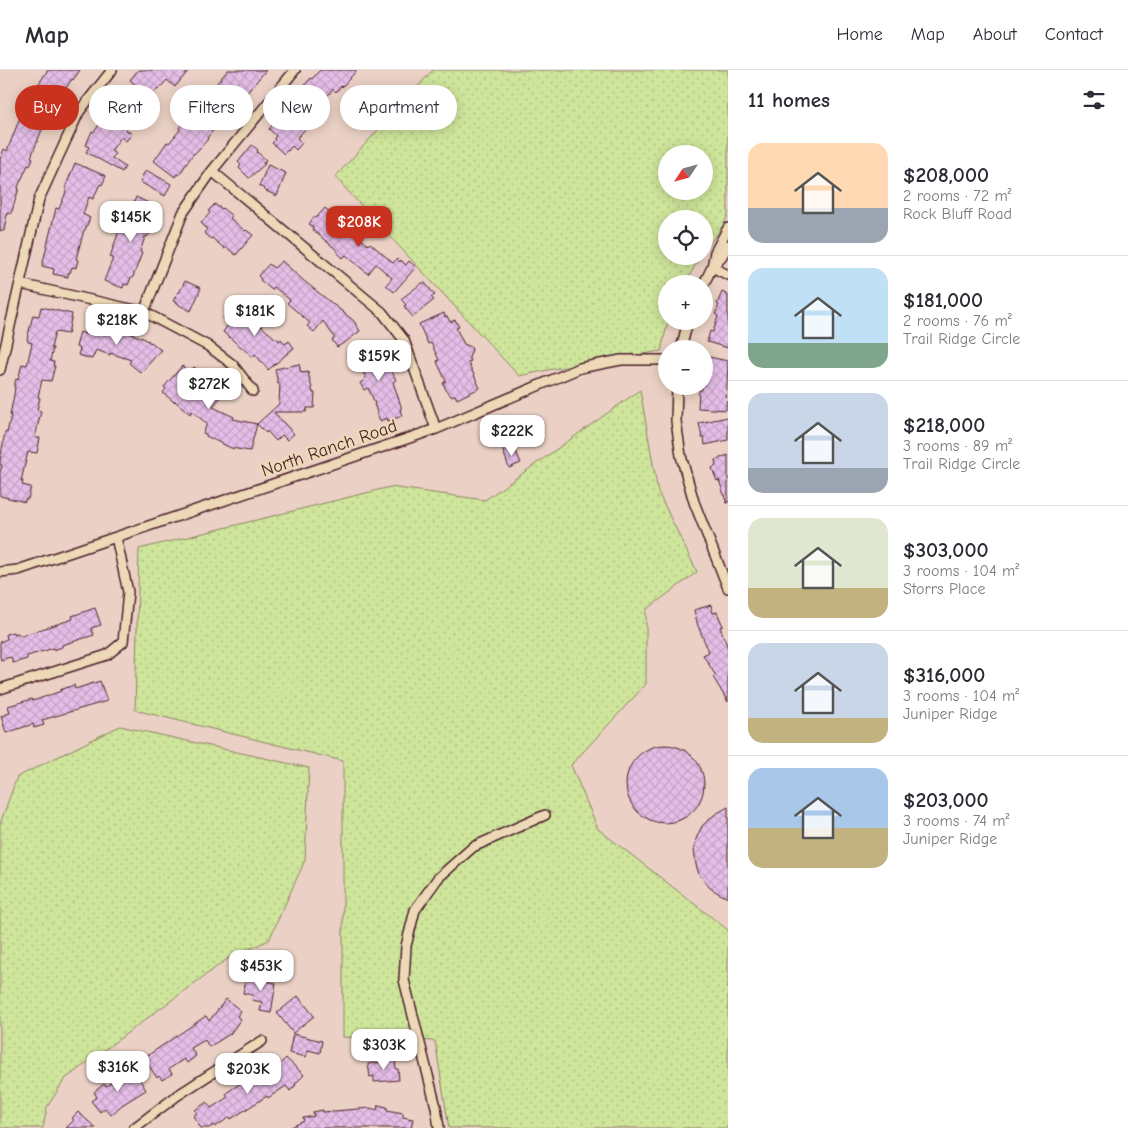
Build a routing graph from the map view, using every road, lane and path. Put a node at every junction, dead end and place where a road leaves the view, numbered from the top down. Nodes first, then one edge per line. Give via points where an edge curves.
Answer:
1 (112, 70) edge
2 (295, 70) edge
3 (212, 171) junction
4 (728, 228) edge
5 (728, 245) edge
6 (712, 267) junction
7 (708, 275) edge
8 (728, 276) edge
9 (20, 284) junction
10 (144, 312) junction
11 (658, 360) edge
12 (0, 370) edge
13 (252, 390) dead end
14 (677, 395) edge
15 (436, 429) junction
16 (116, 537) junction
17 (0, 572) edge
18 (728, 588) edge
19 (0, 689) edge
20 (545, 815) dead end
21 (262, 1040) dead end
22 (134, 1128) edge
23 (439, 1128) edge

1 - 9 street via 80,112 39,199
2 - 3 street
3 - 10 street via 183,213
3 - 15 street via 382,312 404,340
4 - 6 street via 715,252
5 - 6 street
6 - 7 street
6 - 8 street
9 - 10 street
9 - 12 street
10 - 13 street via 208,346 232,364
11 - 15 street, North Ranch Road via 620,360 580,368
14 - 18 street via 676,422 681,456 694,502
15 - 16 street, North Ranch Road
16 - 17 street, North Ranch Road via 18,570
16 - 19 street via 128,592 122,642 107,655
20 - 23 street via 473,847 438,878 416,910 406,946 404,980
21 - 22 street

